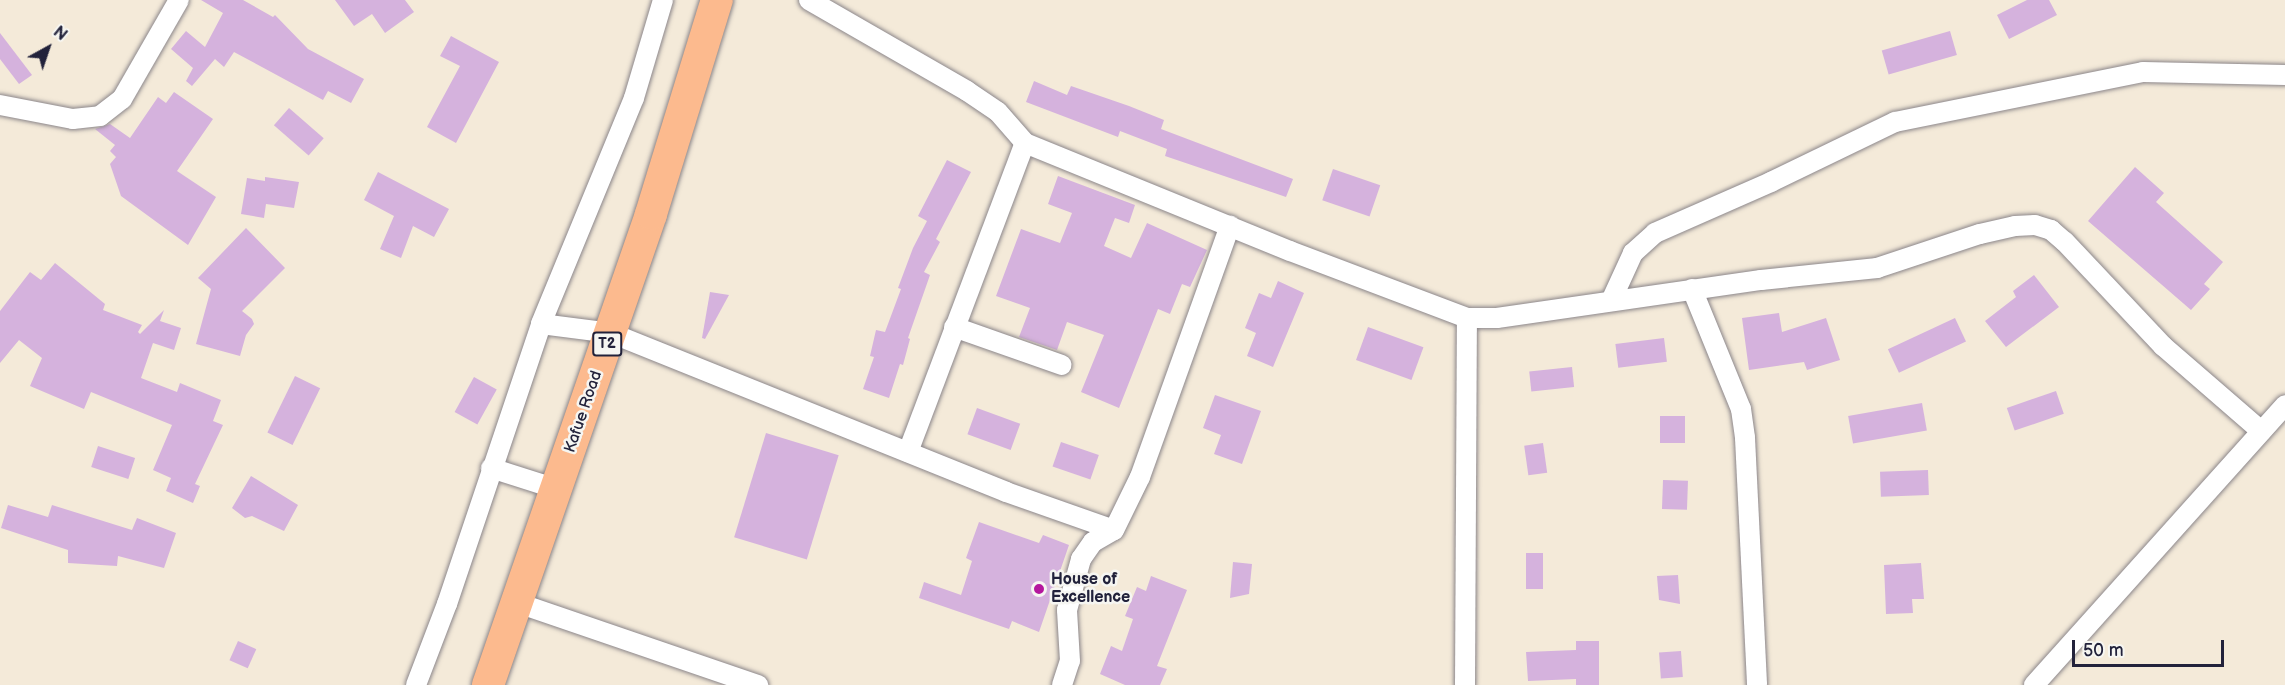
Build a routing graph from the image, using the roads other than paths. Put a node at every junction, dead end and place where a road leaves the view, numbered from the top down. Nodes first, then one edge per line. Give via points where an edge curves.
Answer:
1 (179, 0) edge
2 (663, 0) edge
3 (717, 0) edge
4 (809, 0) edge
5 (2285, 75) edge
6 (0, 105) edge
7 (1025, 143) junction
8 (1230, 226) junction
9 (1692, 290) junction
10 (1611, 301) junction
11 (1467, 318) junction
12 (541, 324) junction
13 (954, 327) junction
14 (610, 333) junction
15 (1062, 365) dead end
16 (2285, 405) edge
17 (2261, 431) junction
18 (908, 452) junction
19 (491, 468) junction
20 (557, 489) junction
21 (1114, 530) junction
22 (518, 603) junction
23 (416, 685) edge
24 (488, 685) edge
25 (758, 685) edge
26 (1062, 685) edge
27 (1465, 685) edge
28 (1757, 685) edge
29 (2034, 685) edge

1 - 6 street via 122,99 100,116 73,119
2 - 12 street via 634,98
3 - 14 highway, Kafue Road / T2
4 - 7 street via 967,91 998,112
5 - 10 street via 2143,72 1895,122 1655,233 1633,253
7 - 8 street
7 - 13 street
8 - 11 street
8 - 21 street via 1140,477
9 - 10 street
9 - 17 street via 1877,268 1980,234 2035,225 2051,230 2065,242 2163,346
9 - 28 street via 1741,409
10 - 11 street via 1497,318
11 - 27 street
12 - 14 street
12 - 19 street
13 - 15 street
13 - 18 street
14 - 18 street
14 - 20 highway, Kafue Road / T2
16 - 17 street
17 - 29 street
18 - 21 street
19 - 20 street
19 - 23 street
20 - 22 highway, Kafue Road / T2
21 - 26 street via 1093,542 1081,558 1072,583 1067,610 1070,661
22 - 24 highway, Kafue Road / T2
22 - 25 street

